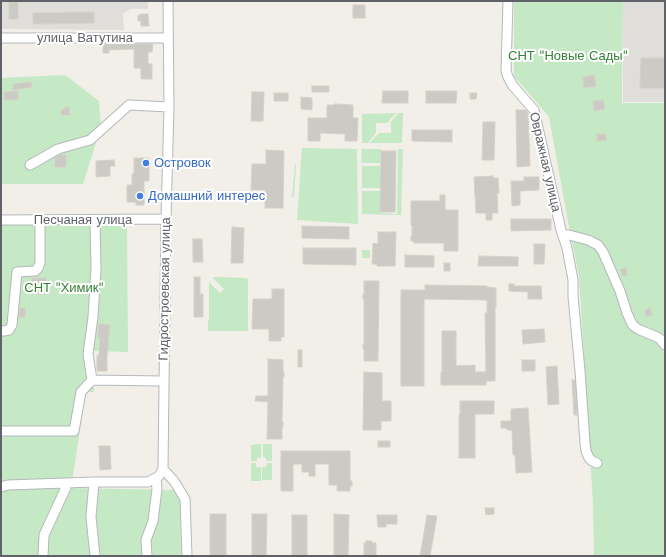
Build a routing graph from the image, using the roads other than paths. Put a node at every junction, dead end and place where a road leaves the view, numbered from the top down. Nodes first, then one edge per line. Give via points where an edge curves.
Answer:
1 (168, 1) edge
2 (508, 1) edge
3 (1, 38) edge
4 (168, 38) junction
5 (169, 107) junction
6 (30, 165) dead end
7 (166, 219) junction
8 (1, 220) edge
9 (40, 220) junction
10 (95, 220) junction
11 (563, 235) junction
12 (1, 331) edge
13 (665, 345) edge
14 (92, 380) junction
15 (163, 381) junction
16 (1, 431) edge
17 (597, 463) dead end
18 (163, 469) junction
19 (156, 478) junction
20 (94, 482) junction
21 (68, 483) junction
22 (1, 487) edge
23 (43, 556) edge
24 (95, 556) edge
25 (147, 556) edge
26 (186, 556) edge

1 - 4 street, Гидростроевская улица
2 - 11 street, Овражная улица via 506,71 513,86 534,110
3 - 4 street, улица Ватутина
4 - 5 street, Гидростроевская улица
5 - 6 street via 129,106 90,140 58,150
5 - 7 street, Гидростроевская улица
7 - 10 street, Песчаная улица
7 - 15 street, Гидростроевская улица
8 - 9 street, Песчаная улица
9 - 10 street, Песчаная улица
9 - 12 street via 40,263 35,272 16,272 12,325 9,330
10 - 14 street via 96,269 88,354
11 - 13 street via 588,240 598,246 603,252 632,324 657,337
11 - 17 street, Овражная улица via 573,280 586,451 589,458
14 - 15 street
14 - 16 street via 81,392 74,431
15 - 18 street, Гидростроевская улица
18 - 19 street
18 - 26 street via 185,499
19 - 20 street via 140,483
19 - 25 street via 153,521 146,540
20 - 21 street
20 - 24 street via 91,518
21 - 22 street
21 - 23 street via 44,535

